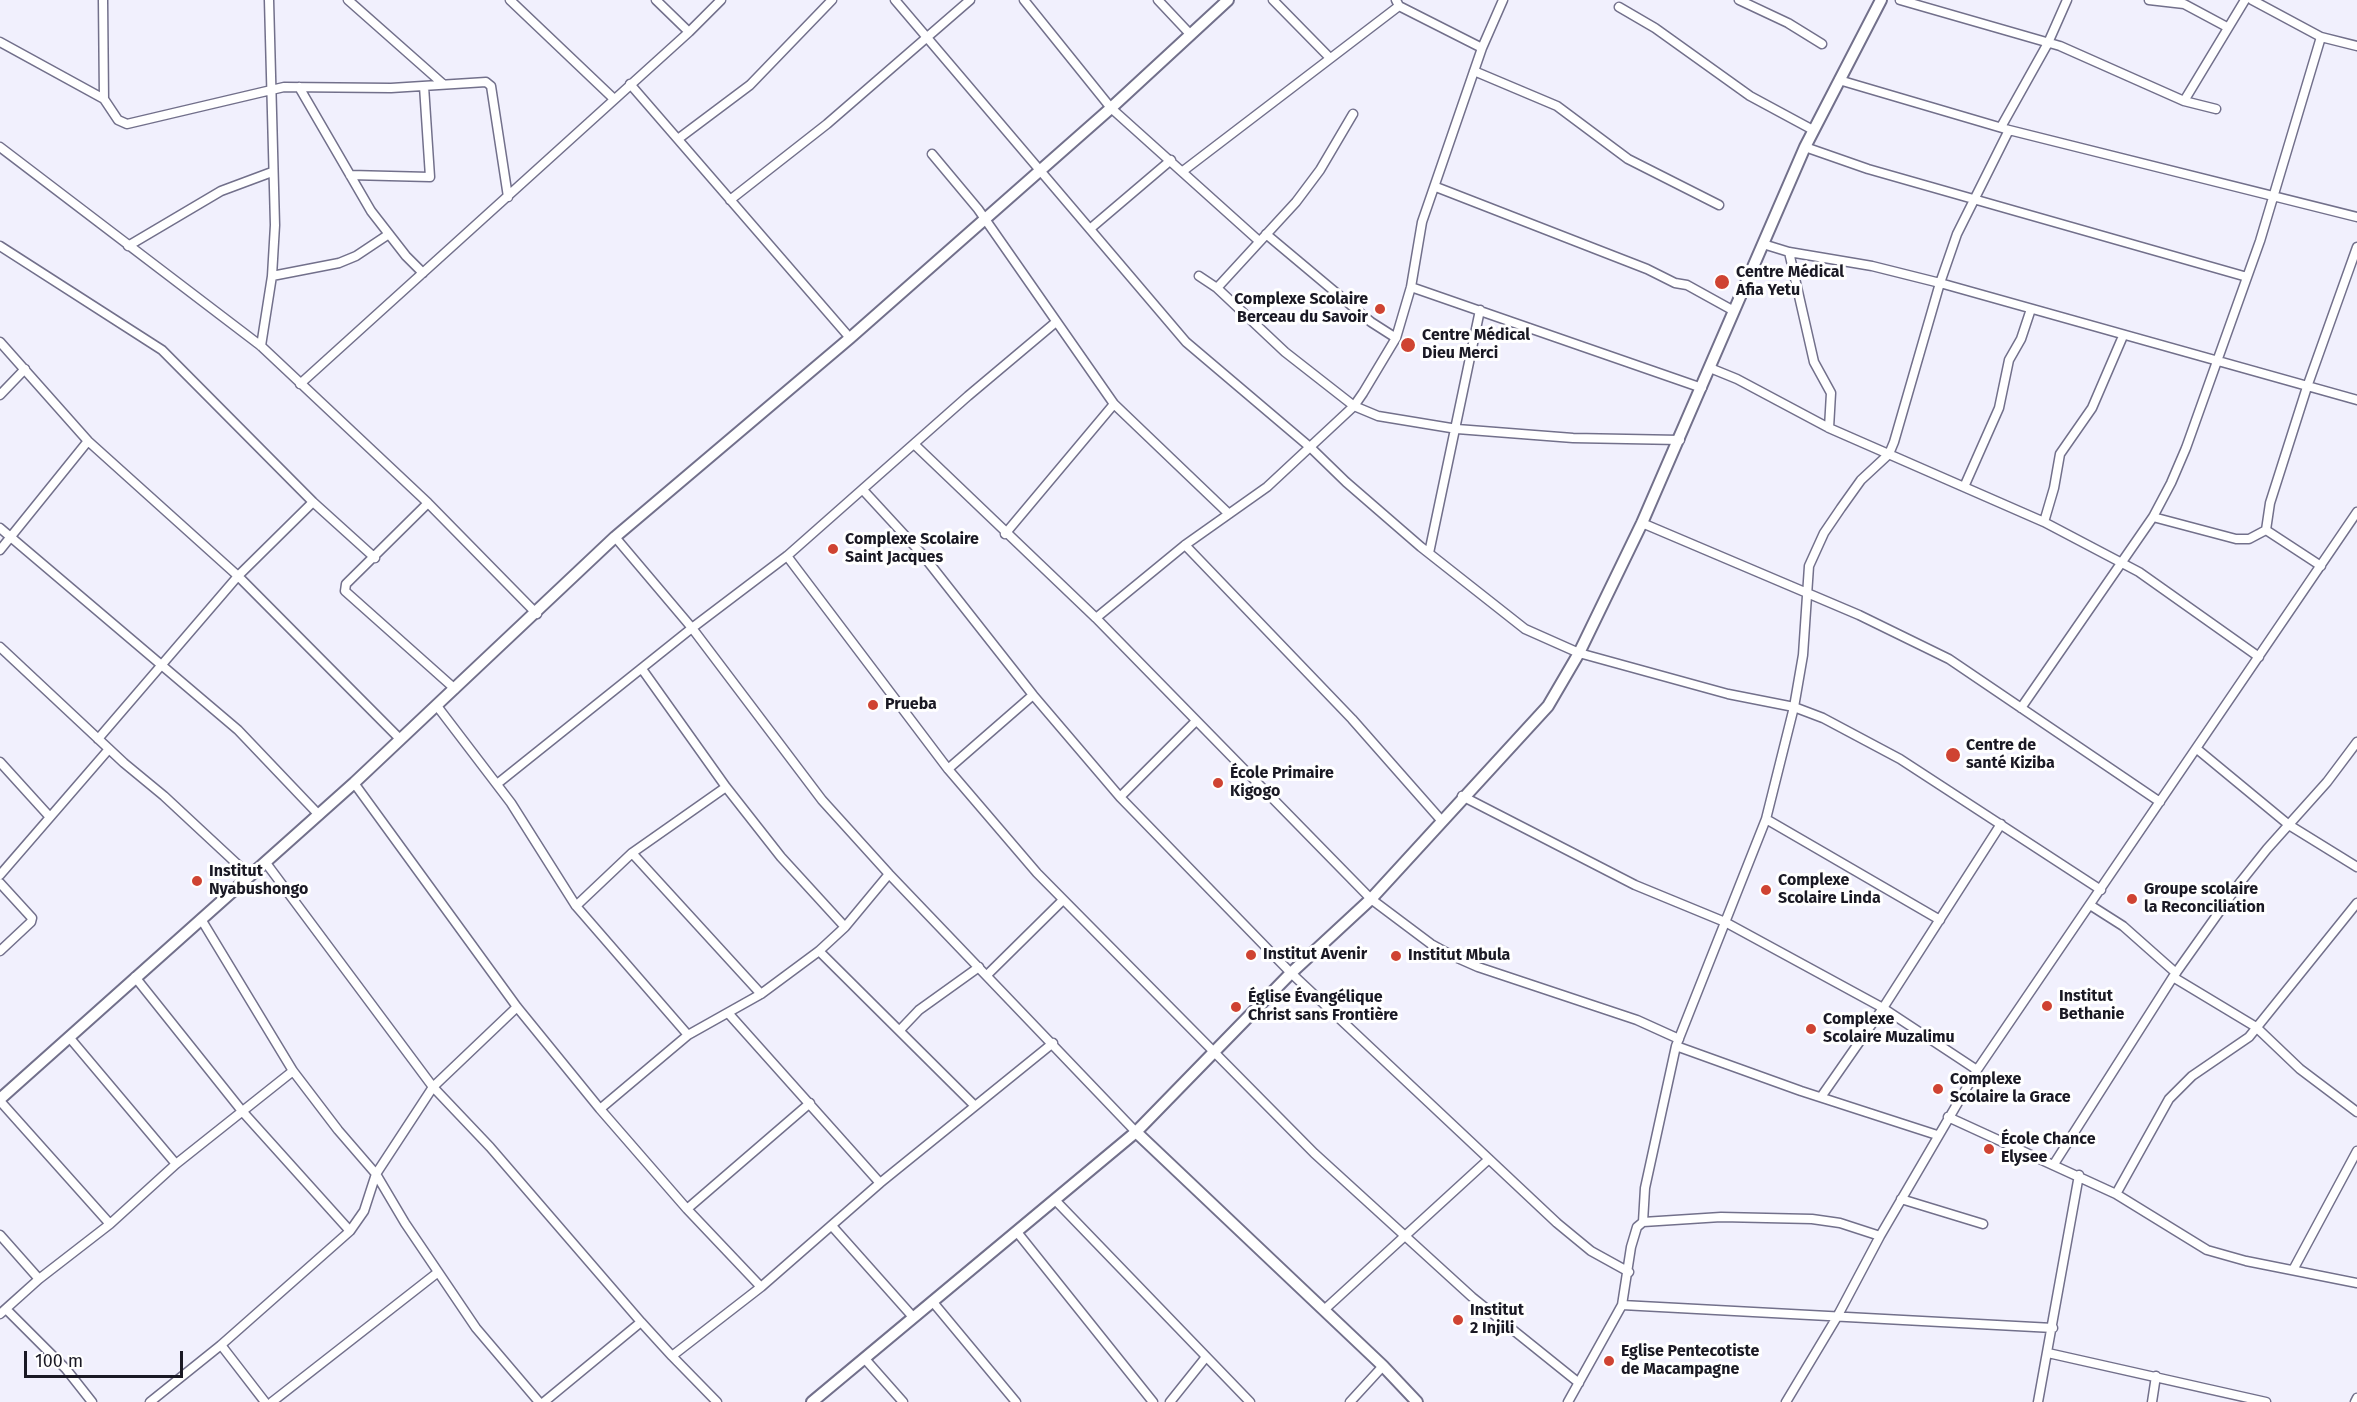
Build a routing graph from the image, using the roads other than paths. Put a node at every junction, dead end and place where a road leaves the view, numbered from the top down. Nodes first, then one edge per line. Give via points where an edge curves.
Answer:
1 (103, 0) edge
2 (269, 0) edge
3 (348, 0) edge
4 (510, 0) edge
5 (656, 0) edge
6 (721, 0) edge
7 (832, 0) edge
8 (895, 0) edge
9 (970, 0) edge
10 (1024, 0) edge
11 (1158, 0) edge
12 (1228, 0) edge
13 (1273, 0) edge
14 (1503, 0) edge
15 (1881, 0) edge
16 (1900, 0) edge
17 (2067, 0) edge
18 (2149, 0) edge
19 (2245, 0) edge
20 (2252, 0) edge
21 (1743, 1) edge
22 (1398, 3) edge
23 (1619, 7) dead end
24 (2227, 27) junction
25 (689, 32) junction
26 (1190, 34) junction
27 (927, 37) junction
28 (2321, 37) junction
29 (0, 42) edge
30 (2048, 43) junction
31 (1822, 44) dead end
32 (2357, 46) edge
33 (1482, 48) junction
34 (1330, 58) junction
35 (1474, 71) junction
36 (1839, 80) junction
37 (443, 84) junction
38 (630, 84) junction
39 (424, 86) junction
40 (300, 87) junction
41 (270, 92) junction
42 (613, 98) junction
43 (104, 99) junction
44 (2184, 101) junction
45 (1111, 108) junction
46 (2216, 109) dead end
47 (1353, 114) dead end
48 (2005, 129) junction
49 (1813, 130) junction
50 (678, 139) junction
51 (0, 147) edge
52 (1804, 147) junction
53 (932, 154) dead end
54 (1171, 160) junction
55 (1041, 169) junction
56 (1183, 171) junction
57 (272, 172) junction
58 (350, 175) junction
59 (1436, 187) junction
60 (2276, 195) junction
61 (508, 197) junction
62 (1977, 198) junction
63 (730, 200) junction
64 (1719, 205) dead end
65 (2357, 217) edge
66 (985, 219) junction
67 (1091, 228) junction
68 (389, 234) junction
69 (1266, 234) junction
70 (1259, 242) junction
71 (1763, 244) junction
72 (0, 246) edge
73 (128, 246) junction
74 (2357, 247) edge
75 (1789, 252) junction
76 (423, 273) junction
77 (272, 276) junction
78 (1199, 276) dead end
79 (2247, 277) junction
80 (1940, 283) junction
81 (1411, 287) junction
82 (1217, 288) junction
83 (2031, 309) junction
84 (1480, 310) junction
85 (1734, 311) junction
86 (1056, 322) junction
87 (2123, 336) junction
88 (850, 338) junction
89 (1396, 338) junction
90 (0, 342) edge
91 (261, 346) junction
92 (2217, 362) junction
93 (1710, 368) junction
94 (25, 369) junction
95 (300, 384) junction
96 (2307, 387) junction
97 (1702, 388) junction
98 (0, 395) edge
99 (2357, 400) edge
100 (1114, 404) junction
101 (1354, 406) junction
102 (1828, 428) junction
103 (1457, 429) junction
104 (1680, 440) junction
105 (88, 441) junction
106 (915, 446) junction
107 (1311, 448) junction
108 (1888, 454) junction
109 (1964, 487) junction
110 (863, 490) junction
111 (313, 502) junction
112 (428, 503) junction
113 (1229, 514) junction
114 (2356, 515) edge
115 (2153, 517) junction
116 (2044, 522) junction
117 (1642, 523) junction
118 (0, 528) edge
119 (2266, 530) junction
120 (1005, 534) junction
121 (11, 537) junction
122 (615, 537) junction
123 (1185, 545) junction
124 (0, 550) edge
125 (1429, 552) junction
126 (787, 556) junction
127 (375, 558) junction
128 (2121, 563) junction
129 (2321, 566) junction
130 (238, 576) junction
131 (1807, 592) junction
132 (537, 614) junction
133 (1095, 618) junction
134 (692, 628) junction
135 (0, 647) edge
136 (1579, 653) junction
137 (2259, 657) junction
138 (163, 664) junction
139 (642, 669) junction
140 (455, 689) junction
141 (1033, 695) junction
142 (437, 706) junction
143 (1794, 707) junction
144 (2021, 708) junction
145 (1196, 721) junction
146 (98, 739) junction
147 (400, 739) junction
148 (2357, 742) edge
149 (109, 749) junction
150 (2197, 749) junction
151 (0, 762) edge
152 (948, 769) junction
153 (354, 783) junction
154 (497, 784) junction
155 (726, 787) junction
156 (1462, 796) junction
157 (1120, 797) junction
158 (2160, 802) junction
159 (319, 814) junction
160 (49, 816) junction
161 (1766, 819) junction
162 (1441, 820) junction
163 (2001, 824) junction
164 (2289, 825) junction
165 (632, 853) junction
166 (266, 863) junction
167 (2357, 867) edge
168 (889, 874) junction
169 (0, 875) edge
170 (250, 876) junction
171 (0, 883) edge
172 (2101, 890) junction
173 (1371, 899) junction
174 (1063, 900) junction
175 (2357, 903) edge
176 (2090, 904) junction
177 (576, 906) junction
178 (201, 919) junction
179 (1940, 920) junction
180 (1725, 922) junction
181 (845, 927) junction
182 (0, 951) edge
183 (819, 951) junction
184 (979, 967) junction
185 (1291, 973) junction
186 (987, 975) junction
187 (2174, 975) junction
188 (135, 977) junction
189 (761, 994) junction
190 (517, 1007) junction
191 (1883, 1008) junction
192 (729, 1014) junction
193 (2256, 1027) junction
194 (900, 1030) junction
195 (688, 1035) junction
196 (69, 1037) junction
197 (1053, 1042) junction
198 (1678, 1043) junction
199 (1212, 1052) junction
200 (1977, 1070) junction
201 (293, 1071) junction
202 (433, 1087) junction
203 (1821, 1097) junction
204 (0, 1100) edge
205 (810, 1103) junction
206 (974, 1105) junction
207 (600, 1109) junction
208 (242, 1111) junction
209 (2357, 1112) edge
210 (1948, 1118) junction
211 (1136, 1132) junction
212 (1937, 1135) junction
213 (2357, 1151) edge
214 (1488, 1160) junction
215 (176, 1164) junction
216 (2054, 1164) junction
217 (376, 1174) junction
218 (2079, 1175) junction
219 (880, 1183) junction
220 (2116, 1194) junction
221 (1901, 1199) junction
222 (1056, 1201) junction
223 (687, 1209) junction
224 (1643, 1222) junction
225 (110, 1224) junction
226 (1983, 1224) dead end
227 (832, 1226) junction
228 (350, 1231) junction
229 (1017, 1232) junction
230 (0, 1235) edge
231 (1880, 1236) junction
232 (1404, 1237) junction
233 (2293, 1270) junction
234 (1629, 1272) junction
235 (437, 1273) junction
236 (39, 1279) junction
237 (2357, 1282) edge
238 (761, 1287) junction
239 (932, 1301) junction
240 (1622, 1305) junction
241 (1324, 1310) junction
242 (3, 1311) edge
243 (913, 1317) junction
244 (1837, 1317) junction
245 (641, 1322) junction
246 (2053, 1328) junction
247 (221, 1345) junction
248 (2048, 1353) junction
249 (672, 1356) junction
250 (1206, 1357) junction
251 (865, 1359) junction
252 (1383, 1366) junction
253 (2156, 1376) junction
254 (1579, 1383) junction
255 (92, 1402) edge
256 (150, 1402) edge
257 (265, 1402) edge
258 (272, 1402) edge
259 (539, 1402) edge
260 (543, 1402) edge
261 (717, 1402) edge
262 (812, 1402) edge
263 (903, 1402) edge
264 (1016, 1402) edge
265 (1153, 1402) edge
266 (1170, 1402) edge
267 (1250, 1402) edge
268 (1350, 1402) edge
269 (1418, 1402) edge
270 (1568, 1402) edge
271 (1786, 1402) edge
272 (2038, 1402) edge
273 (2152, 1402) edge
274 (2266, 1402) edge

1 - 43 street
2 - 41 street
3 - 37 street
4 - 42 street
5 - 25 street
6 - 25 street
7 - 50 street via 750,85
8 - 27 street
9 - 27 street
10 - 45 street
11 - 26 street
12 - 26 street
13 - 34 street
14 - 33 street
15 - 36 street
16 - 30 street
17 - 30 street
18 - 24 street via 2184,4
19 - 24 street
20 - 28 street
21 - 31 street
22 - 33 street
22 - 34 street
23 - 49 street via 1750,96
24 - 44 street
25 - 38 street
26 - 45 street
27 - 55 street
27 - 63 street via 827,124
28 - 32 street
28 - 60 street
29 - 43 street
30 - 44 street
30 - 48 street
33 - 35 street
34 - 56 street
35 - 59 street
35 - 64 street via 1557,106 1628,159
36 - 48 street
36 - 49 street
37 - 39 street
37 - 61 street via 486,82 491,86
38 - 42 street
38 - 50 street
39 - 40 street
39 - 58 street via 430,177
40 - 41 street
40 - 58 street
41 - 43 street via 127,124 118,120
41 - 57 street
42 - 61 street
44 - 46 street
45 - 54 street
45 - 55 street
47 - 69 street via 1307,188
48 - 60 street
48 - 62 street
49 - 52 street
50 - 63 street
51 - 73 street
52 - 62 street via 1868,169
52 - 71 street
53 - 66 street
54 - 56 street
54 - 67 street
55 - 66 street
55 - 67 street
56 - 70 street
57 - 73 street via 221,191
57 - 77 street
58 - 68 street
59 - 81 street via 1419,231
59 - 85 street via 1687,285
60 - 65 street
60 - 79 street
61 - 76 street
62 - 79 street
62 - 80 street via 1957,234
63 - 88 street
66 - 86 street
66 - 88 street
67 - 107 street via 1186,342
68 - 76 street
68 - 77 street via 339,263
69 - 70 street
69 - 89 street via 1371,322
70 - 82 street
71 - 75 street
71 - 85 street
72 - 111 street via 162,350
73 - 91 street
74 - 96 street
75 - 80 street
75 - 102 street via 1814,362 1831,393
76 - 95 street
77 - 91 street
78 - 82 street
79 - 92 street
80 - 83 street
80 - 108 street
81 - 84 street
81 - 89 street
82 - 101 street via 1285,352
83 - 87 street
83 - 109 street via 2009,360 1999,408
84 - 97 street
84 - 103 street
85 - 93 street
86 - 100 street
86 - 106 street
87 - 92 street
87 - 116 street via 2092,408 2060,454
88 - 122 street
89 - 101 street
90 - 94 street
91 - 95 street
92 - 96 street
92 - 115 street via 2186,448
93 - 97 street
93 - 102 street
94 - 98 street
94 - 105 street
95 - 112 street
96 - 99 street
96 - 119 street via 2270,503
97 - 104 street
100 - 113 street
100 - 120 street
101 - 103 street via 1378,416
101 - 107 street
102 - 108 street
103 - 104 street via 1573,438
103 - 125 street
104 - 117 street
105 - 121 street
105 - 130 street
106 - 110 street
106 - 120 street
107 - 113 street via 1267,488
107 - 125 street
108 - 109 street
108 - 131 street via 1861,480 1824,533 1809,566
109 - 116 street
110 - 126 street
110 - 141 street via 922,554
111 - 127 street
111 - 130 street
112 - 127 street
112 - 132 street
113 - 123 street
114 - 129 street
115 - 119 street via 2236,539 2249,539
115 - 128 street
116 - 128 street
117 - 131 street
117 - 136 street
118 - 121 street
119 - 129 street
120 - 133 street
121 - 124 street
121 - 138 street
122 - 132 street
122 - 134 street
123 - 133 street
123 - 162 street via 1352,719
125 - 136 street via 1525,629
126 - 134 street
126 - 152 street
127 - 140 street via 346,584 345,591
128 - 137 street via 2151,578
128 - 144 street
129 - 137 street
130 - 138 street
130 - 147 street
131 - 143 street via 1803,655
131 - 144 street via 1948,659
132 - 140 street
133 - 145 street
134 - 139 street
134 - 168 street via 801,775
135 - 146 street
136 - 143 street via 1728,694
136 - 156 street via 1548,706
137 - 150 street
138 - 146 street
138 - 159 street via 238,730
139 - 154 street
139 - 155 street
140 - 142 street
141 - 152 street
141 - 157 street
142 - 147 street
142 - 154 street
143 - 161 street
143 - 163 street via 1856,734
144 - 158 street
145 - 157 street
145 - 173 street
146 - 149 street
147 - 153 street
148 - 164 street
149 - 160 street
149 - 170 street
150 - 158 street
150 - 164 street
151 - 160 street
152 - 174 street
153 - 159 street
153 - 190 street
154 - 177 street
155 - 165 street
155 - 181 street
156 - 162 street
156 - 180 street via 1635,885
157 - 185 street
158 - 172 street
159 - 166 street
160 - 169 street
161 - 179 street
161 - 180 street
162 - 173 street
163 - 172 street
163 - 179 street
164 - 167 street
164 - 187 street via 2239,884
165 - 177 street
165 - 189 street
166 - 170 street
166 - 202 street
168 - 181 street
168 - 184 street
170 - 178 street
171 - 182 street via 33,918
172 - 176 street
173 - 185 street
173 - 198 street via 1453,956 1626,1016
174 - 186 street
174 - 199 street
175 - 193 street
176 - 187 street via 2123,926
176 - 200 street
177 - 195 street
178 - 188 street
178 - 201 street
179 - 191 street
180 - 191 street
180 - 198 street
181 - 183 street
183 - 189 street
183 - 194 street
184 - 186 street
184 - 194 street via 919,1010
185 - 199 street
185 - 214 street
186 - 197 street
187 - 193 street
187 - 216 street
188 - 196 street
188 - 208 street
189 - 192 street
190 - 202 street
190 - 207 street
191 - 200 street
191 - 203 street
192 - 195 street
192 - 205 street
193 - 209 street via 2300,1069
193 - 220 street via 2169,1099
194 - 206 street
195 - 207 street
196 - 204 street
196 - 215 street
197 - 206 street
197 - 211 street
198 - 203 street
198 - 224 street via 1646,1188
199 - 211 street
199 - 232 street
200 - 210 street
201 - 208 street
201 - 217 street
202 - 217 street
202 - 245 street
203 - 212 street
204 - 225 street
205 - 219 street
205 - 223 street
206 - 219 street
207 - 223 street
208 - 215 street
208 - 228 street
210 - 212 street
210 - 216 street
211 - 222 street
211 - 241 street
212 - 221 street
213 - 233 street
214 - 232 street
214 - 234 street via 1591,1251
215 - 225 street
216 - 218 street
217 - 228 street via 364,1211
217 - 235 street
218 - 220 street
218 - 246 street
219 - 227 street
220 - 233 street via 2207,1250
221 - 226 street
221 - 231 street
222 - 229 street
222 - 250 street
223 - 238 street
224 - 231 street via 1721,1217 1812,1219
224 - 234 street via 1637,1227 1631,1247
225 - 236 street
227 - 238 street
227 - 243 street
228 - 247 street
229 - 239 street
229 - 265 street
230 - 236 street
231 - 244 street
232 - 241 street
232 - 254 street
233 - 237 street
234 - 240 street
235 - 258 street
235 - 259 street via 502,1362
236 - 242 street
238 - 249 street
239 - 243 street
239 - 264 street
240 - 244 street
240 - 254 street
241 - 252 street
242 - 255 street via 66,1369
243 - 251 street
244 - 246 street
244 - 271 street
245 - 249 street
245 - 260 street
246 - 248 street
247 - 256 street
247 - 257 street
248 - 253 street
248 - 272 street
249 - 261 street
250 - 266 street
250 - 267 street
251 - 262 street
251 - 263 street
252 - 268 street
252 - 269 street
253 - 273 street
253 - 274 street
254 - 270 street

